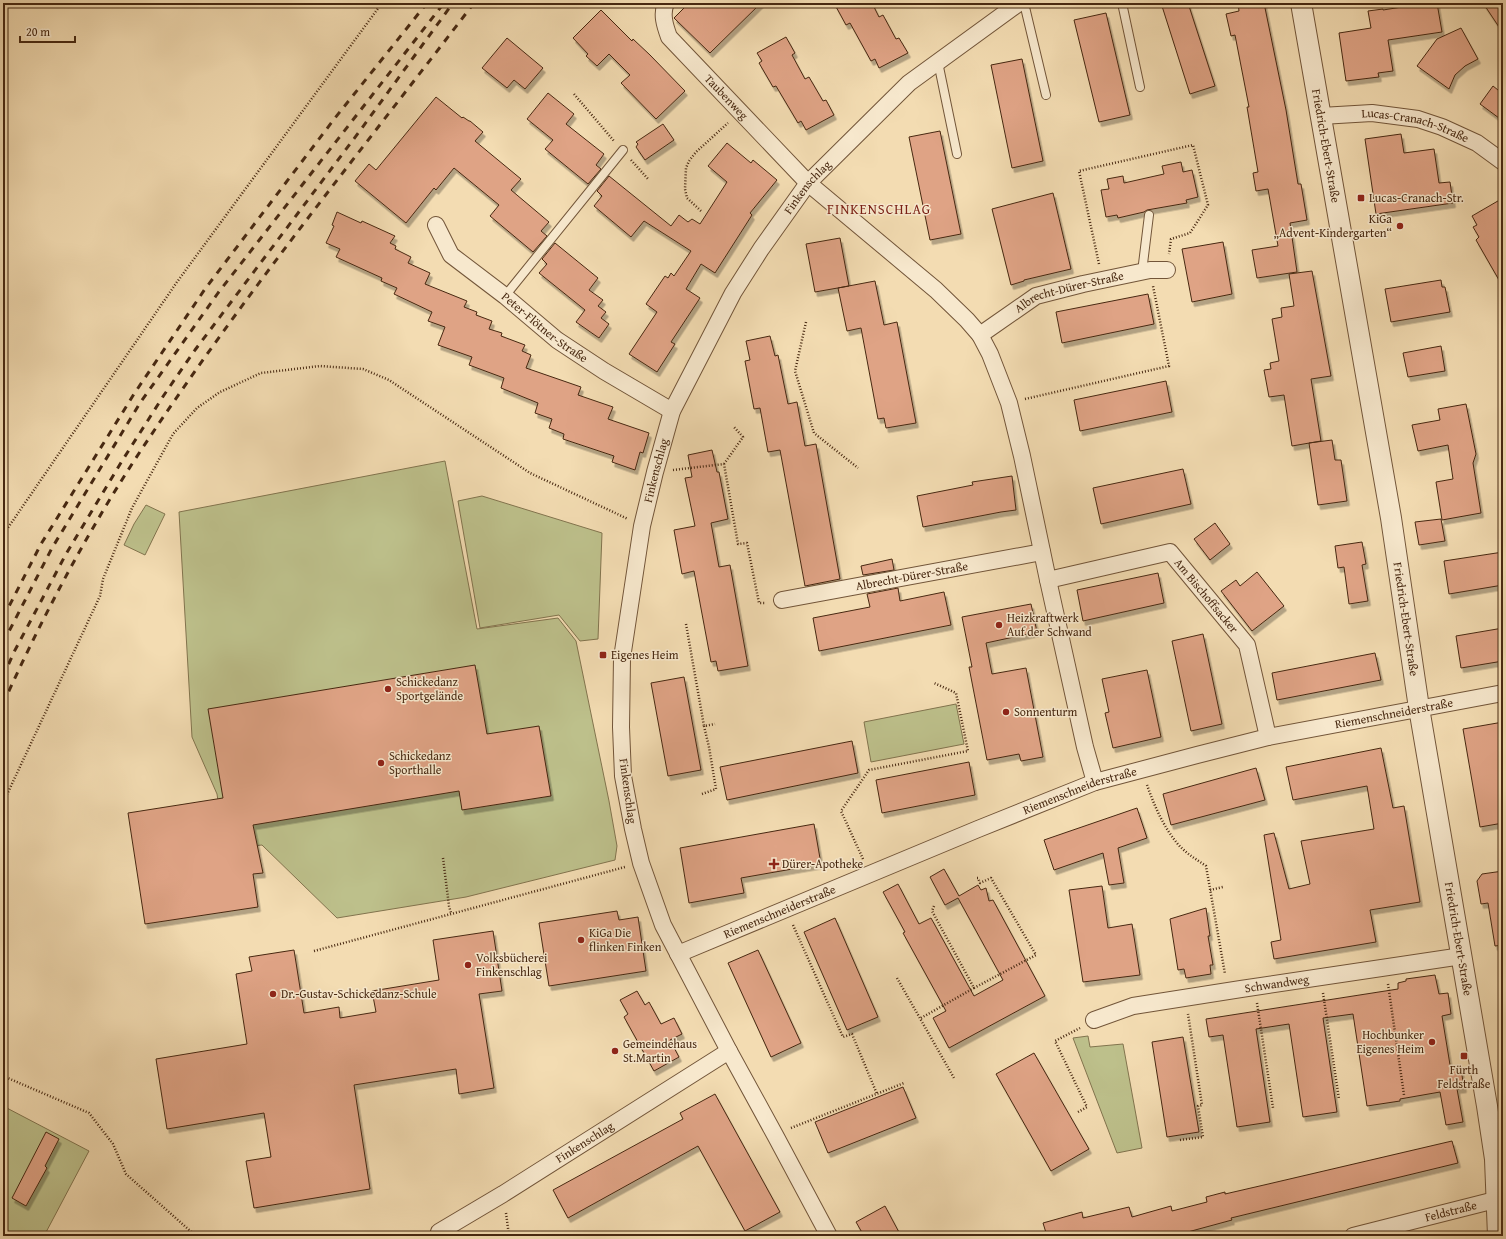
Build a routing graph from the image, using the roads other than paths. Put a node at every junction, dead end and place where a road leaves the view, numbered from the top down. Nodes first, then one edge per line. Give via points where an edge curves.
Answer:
1 (666, 3) edge
2 (1019, 3) edge
3 (1024, 3) edge
4 (1122, 3) edge
5 (1301, 3) edge
6 (938, 62) junction
7 (1140, 87) dead end
8 (1046, 96) dead end
9 (1321, 116) junction
10 (623, 150) road end
11 (957, 154) dead end
12 (1503, 162) edge
13 (808, 184) junction
14 (1149, 215) dead end
15 (436, 225) dead end
16 (1167, 270) road end
17 (1146, 271) junction
18 (504, 296) junction
19 (980, 335) junction
20 (672, 411) junction
21 (1042, 552) junction
22 (1048, 580) junction
23 (782, 600) road end
24 (1503, 693) edge
25 (1420, 708) junction
26 (1268, 737) junction
27 (1095, 782) junction
28 (678, 954) junction
29 (1462, 956) junction
30 (1094, 1020) road end
31 (729, 1052) junction
32 (1500, 1198) edge
33 (439, 1232) dead end
34 (829, 1236) edge
35 (1353, 1236) edge
36 (1498, 1236) edge

1 - 13 street, Taubenweg via 664,24 669,37
2 - 6 street, Finkenschlag
3 - 8 lane
4 - 7 lane
5 - 9 street, Friedrich-Ebert-Straße
6 - 11 lane
6 - 13 street, Finkenschlag via 909,83
9 - 12 street, Lucas-Cranach-Straße via 1372,113 1418,119 1477,143
9 - 25 street, Friedrich-Ebert-Straße
10 - 18 lane
13 - 19 street via 936,290
13 - 20 street, Finkenschlag via 733,293
14 - 17 lane
15 - 18 street, Peter-Flötner-Straße via 451,254
16 - 17 street, Albrecht-Dürer-Straße
17 - 19 street, Albrecht-Dürer-Straße via 1036,296
18 - 20 street, Peter-Flötner-Straße via 557,340
19 - 21 street via 997,369 1009,403
20 - 28 street, Finkenschlag via 642,526 622,658 621,727 624,776 641,863 663,925
21 - 22 street
21 - 23 street, Albrecht-Dürer-Straße
22 - 26 street, Am Bischoffsacker via 1170,552 1247,645
22 - 27 street
24 - 25 street, Riemenschneiderstraße
25 - 26 street, Riemenschneiderstraße
25 - 29 street, Friedrich-Ebert-Straße
26 - 27 street, Riemenschneiderstraße
27 - 28 street, Riemenschneiderstraße
28 - 31 street, Finkenschlag
29 - 30 street, Schwandweg via 1133,1006
29 - 32 street, Friedrich-Ebert-Straße
31 - 33 street, Finkenschlag
31 - 34 street, Finkenschlag via 776,1134
32 - 35 street, Feldstraße
32 - 36 street, Friedrich-Ebert-Straße

